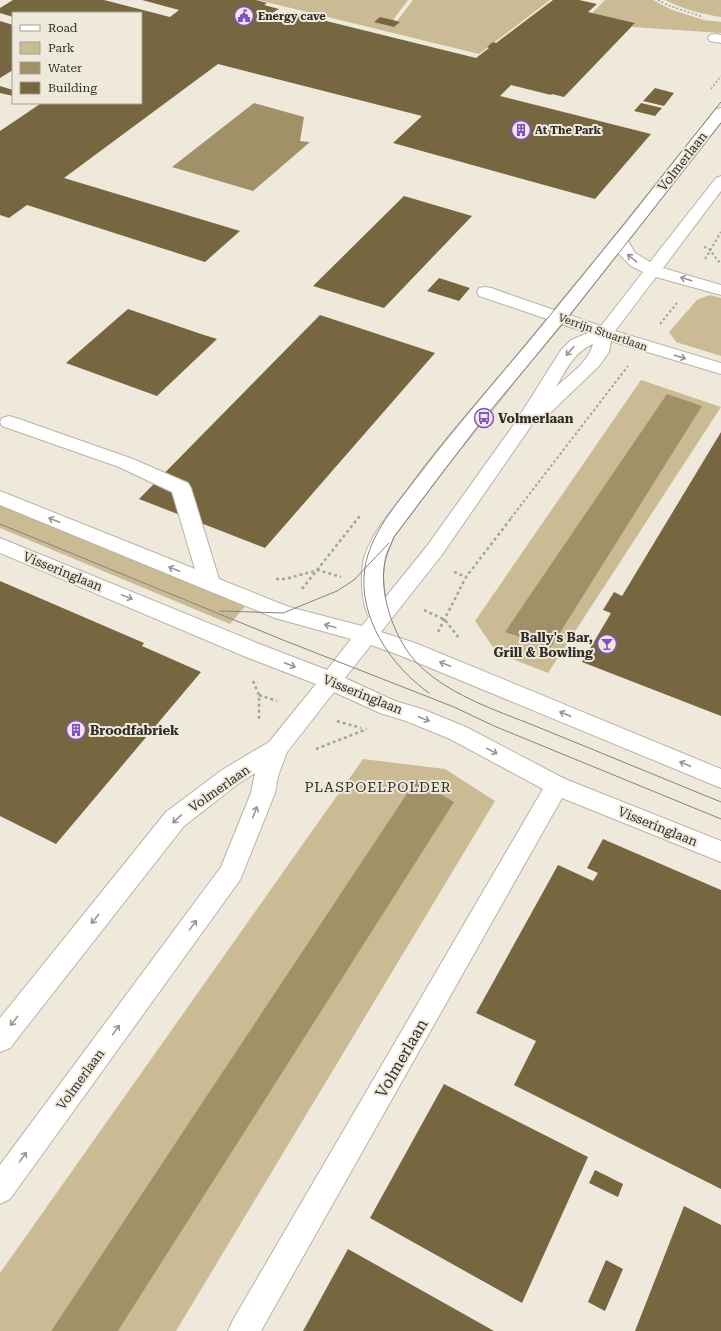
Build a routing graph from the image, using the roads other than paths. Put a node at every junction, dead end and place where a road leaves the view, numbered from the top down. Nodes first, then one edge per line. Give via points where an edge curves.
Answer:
1 (721, 112) edge
2 (721, 181) edge
3 (620, 240) junction
4 (652, 269) junction
5 (721, 290) edge
6 (485, 292) dead end
7 (558, 316) junction
8 (604, 333) junction
9 (721, 369) edge
10 (9, 422) dead end
11 (523, 426) junction
12 (0, 498) edge
13 (0, 545) edge
14 (210, 584) junction
15 (374, 628) junction
16 (332, 681) junction
17 (277, 748) junction
18 (721, 779) edge
19 (557, 786) junction
20 (721, 852) edge
21 (0, 1039) edge
22 (2, 1181) edge
23 (244, 1331) edge

1 - 3 street, Volmerlaan
2 - 4 street, Volmerlaan
4 -> 3 street via 630,257
3 - 7 street, Volmerlaan
5 -> 4 street
4 - 8 street, Volmerlaan
6 - 7 street, Verrijn Stuartlaan
7 - 8 street, Verrijn Stuartlaan
7 - 15 street, Volmerlaan via 385,534 375,556 373,593 377,612
8 -> 9 street, Verrijn Stuartlaan
8 - 11 street, Volmerlaan via 600,352 593,362
8 -> 11 street, Volmerlaan via 577,344 567,354
10 - 14 street via 126,463 181,488
11 - 15 street, Volmerlaan via 434,552
14 -> 12 street
13 -> 16 street, Visseringlaan
15 -> 14 street via 283,613
15 - 16 street, Volmerlaan
18 -> 15 street via 424,656
16 - 17 street, Volmerlaan
16 -> 19 street, Visseringlaan via 388,707 458,733
17 -> 21 street, Volmerlaan via 230,777 175,819
22 -> 17 street, Volmerlaan via 231,873 263,793 266,776
19 - 20 street, Visseringlaan
19 - 23 street, Volmerlaan

